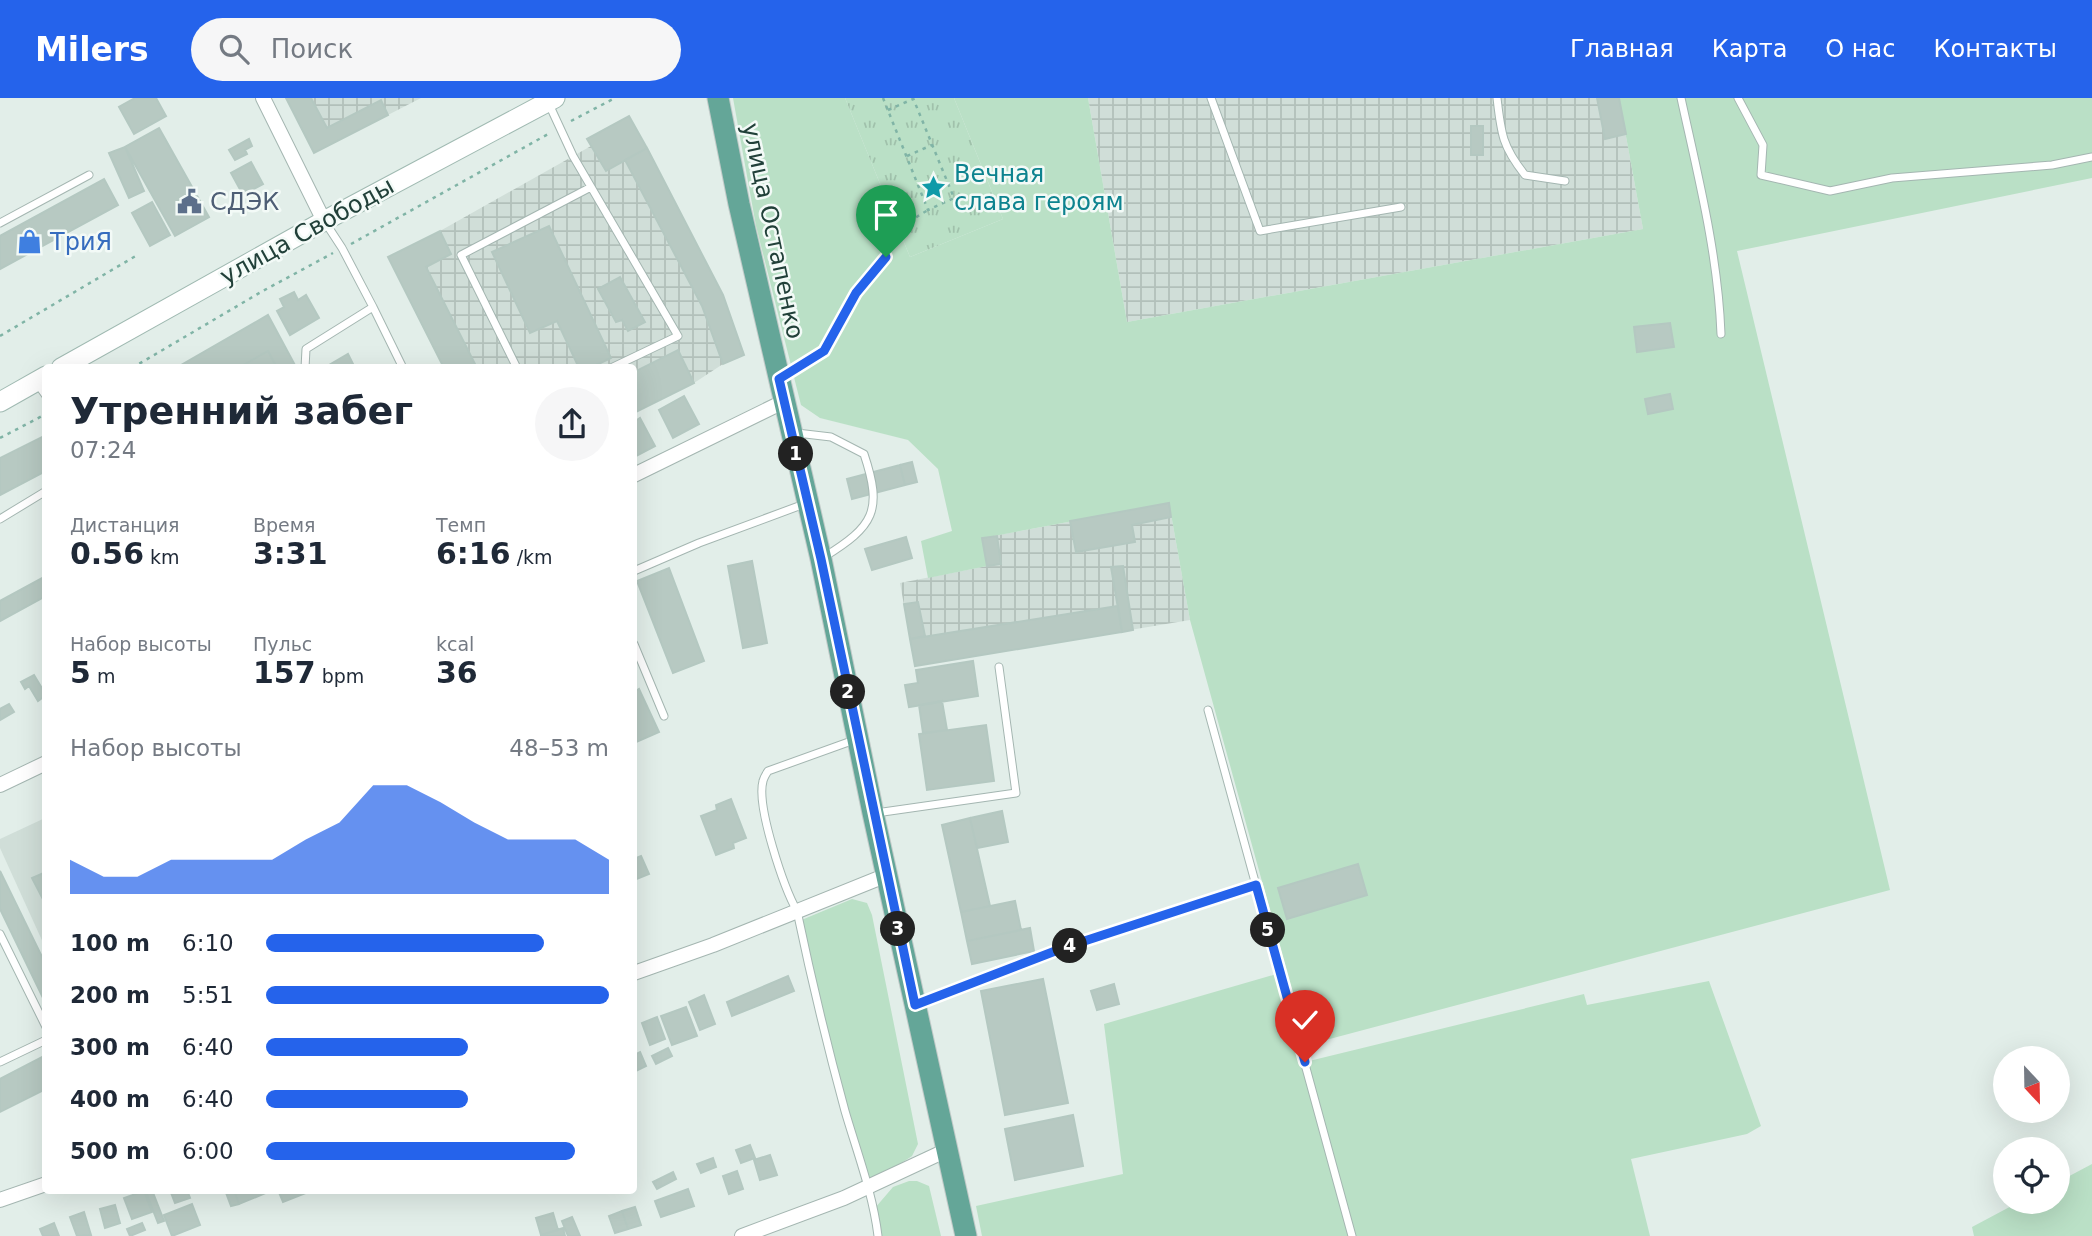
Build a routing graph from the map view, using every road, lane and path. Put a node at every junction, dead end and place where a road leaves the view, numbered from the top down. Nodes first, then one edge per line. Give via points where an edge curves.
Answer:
1 (262, 98) edge
2 (615, 98) edge
3 (718, 98) edge
4 (883, 98) edge
5 (913, 98) edge
6 (1211, 98) edge
7 (1497, 98) edge
8 (1681, 98) edge
9 (1738, 98) edge
10 (550, 99) edge
11 (888, 110) junction
12 (560, 127) junction
13 (932, 145) junction
14 (907, 156) junction
15 (2092, 158) edge
16 (89, 175) dead end
17 (1565, 181) dead end
18 (591, 187) junction
19 (1401, 207) dead end
20 (928, 210) junction
21 (324, 221) junction
22 (0, 223) edge
23 (342, 248) junction
24 (138, 254) dead end
25 (373, 307) junction
26 (1721, 334) dead end
27 (0, 336) edge
28 (68, 364) edge
29 (139, 364) edge
30 (305, 364) edge
31 (400, 364) edge
32 (515, 364) edge
33 (619, 364) edge
34 (779, 379) junction
35 (42, 385) edge
36 (785, 401) junction
37 (0, 402) edge
38 (42, 416) edge
39 (791, 432) junction
40 (0, 439) edge
41 (637, 474) edge
42 (42, 493) edge
43 (808, 503) junction
44 (0, 519) edge
45 (821, 559) junction
46 (637, 570) edge
47 (637, 651) edge
48 (999, 667) dead end
49 (1208, 710) dead end
50 (663, 716) dead end
51 (857, 739) junction
52 (42, 765) edge
53 (0, 785) edge
54 (873, 813) junction
55 (887, 875) junction
56 (1256, 885) junction
57 (797, 911) junction
58 (0, 934) edge
59 (637, 972) edge
60 (915, 1005) junction
61 (42, 1019) edge
62 (42, 1042) edge
63 (0, 1062) edge
64 (947, 1150) junction
65 (42, 1185) edge
66 (866, 1187) junction
67 (0, 1200) edge
68 (742, 1236) edge
69 (878, 1236) edge
70 (966, 1236) edge
71 (1352, 1236) edge

1 - 21 street
2 - 12 path
3 - 34 main road, улица Остапенко
4 - 11 path
5 - 11 path
5 - 13 path
6 - 19 lane via 1260,231
7 - 17 lane via 1508,154 1525,174
8 - 26 lane via 1706,210
9 - 15 lane via 1763,145 1760,175 1830,191 1892,178
10 - 12 lane
10 - 21 main road, улица Свободы
11 - 14 path
12 - 18 lane
12 - 23 path
13 - 14 path
13 - 20 path via 954,198
14 - 20 path
16 - 22 lane
18 - 32 lane via 461,255
18 - 33 lane via 678,336
20 - 34 path via 910,221 856,293 824,351
21 - 23 lane
21 - 28 main road, улица Свободы
23 - 25 lane
23 - 29 path
24 - 27 path
25 - 30 lane via 306,349
25 - 31 lane
34 - 36 main road, улица Остапенко
35 - 37 main road
36 - 39 main road, улица Остапенко
36 - 41 street
38 - 40 path
39 - 43 main road, улица Остапенко
39 - 45 lane via 831,437 863,454 873,481 873,509 854,538
42 - 44 lane
43 - 45 main road, улица Остапенко
43 - 46 lane
45 - 51 main road, улица Остапенко
47 - 50 lane
48 - 54 lane via 1016,793
49 - 56 lane
51 - 54 main road, улица Остапенко
51 - 57 lane via 768,771 762,782 762,802 786,893
52 - 53 street
54 - 55 main road, улица Остапенко
55 - 57 street
55 - 60 main road, улица Остапенко
56 - 60 lane via 1063,948
56 - 71 lane
57 - 59 street
57 - 66 lane
58 - 61 lane
60 - 64 main road, улица Остапенко
62 - 63 lane
64 - 66 street
64 - 70 main road, улица Остапенко
65 - 67 street
66 - 68 street
66 - 69 lane via 875,1208

